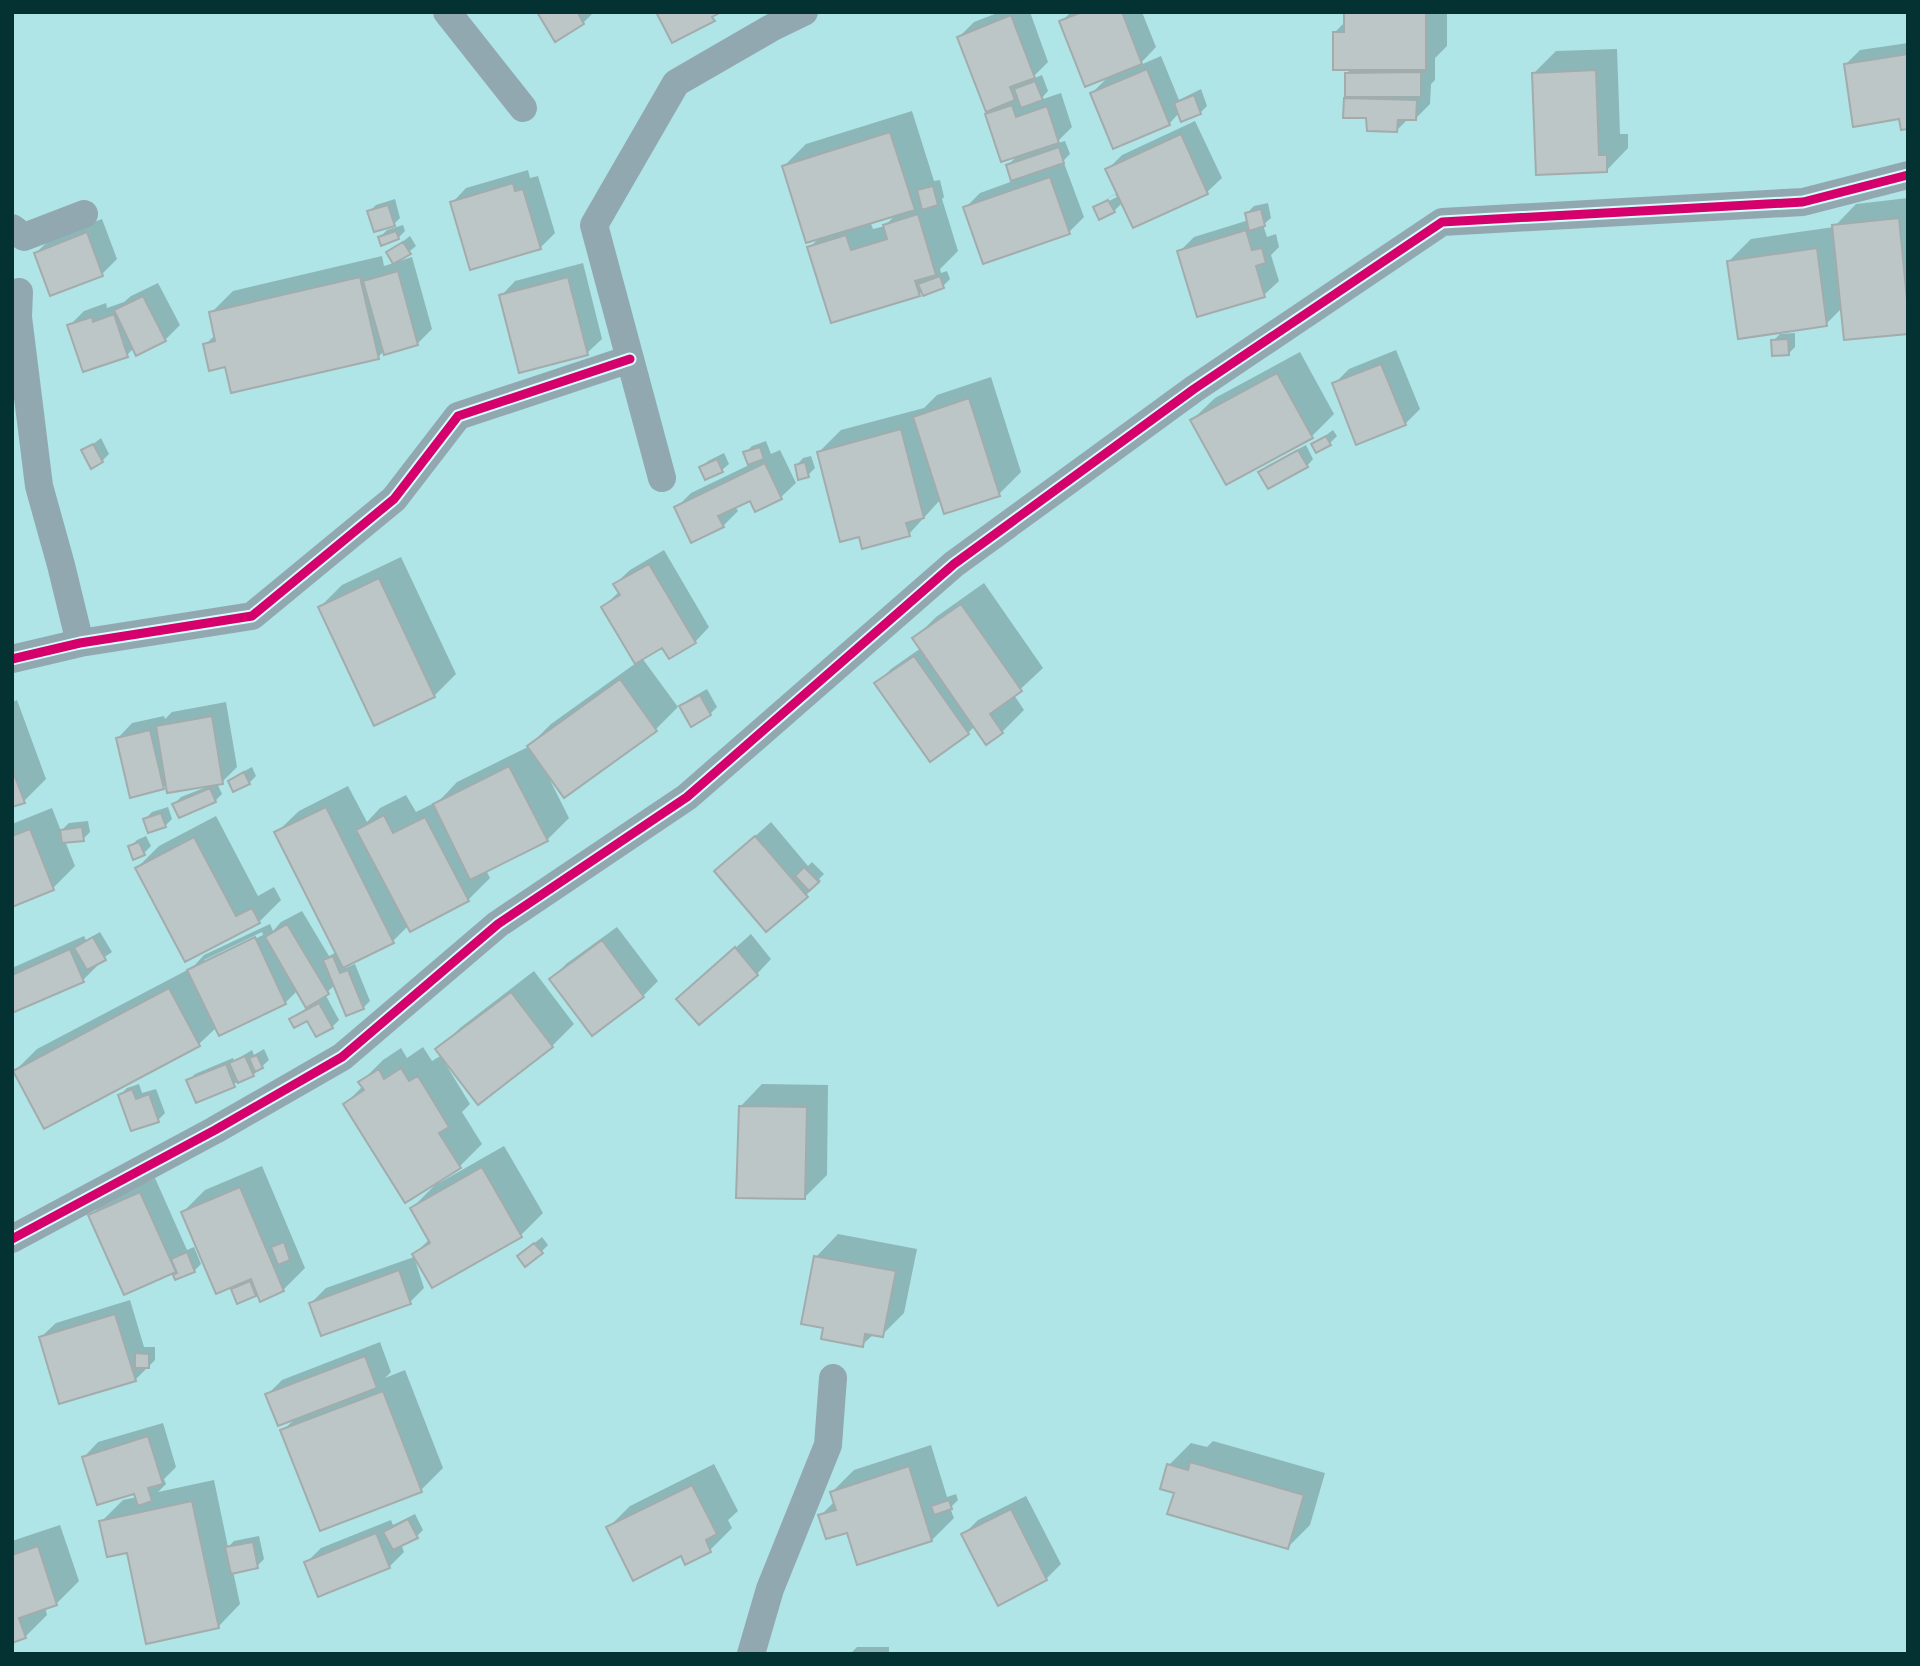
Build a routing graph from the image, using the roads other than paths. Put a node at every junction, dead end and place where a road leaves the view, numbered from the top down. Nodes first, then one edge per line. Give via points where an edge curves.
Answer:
1 (447, 12) edge
2 (804, 12) edge
3 (523, 108) dead end
4 (1908, 176) edge
5 (84, 214) dead end
6 (12, 228) edge
7 (19, 292) dead end
8 (630, 359) junction
9 (662, 478) dead end
10 (80, 643) junction
11 (12, 659) edge
12 (12, 1239) edge
13 (833, 1378) dead end
14 (751, 1654) edge

1 - 3 street
2 - 8 street via 676,83 594,225
4 - 12 street via 1803,202 1442,222 1194,389 954,564 687,797 498,924 342,1057
5 - 6 street via 24,237
7 - 10 street via 18,317 39,486
8 - 9 street
8 - 10 street via 458,416 394,499 251,616
10 - 11 street
13 - 14 street via 828,1445 770,1589

